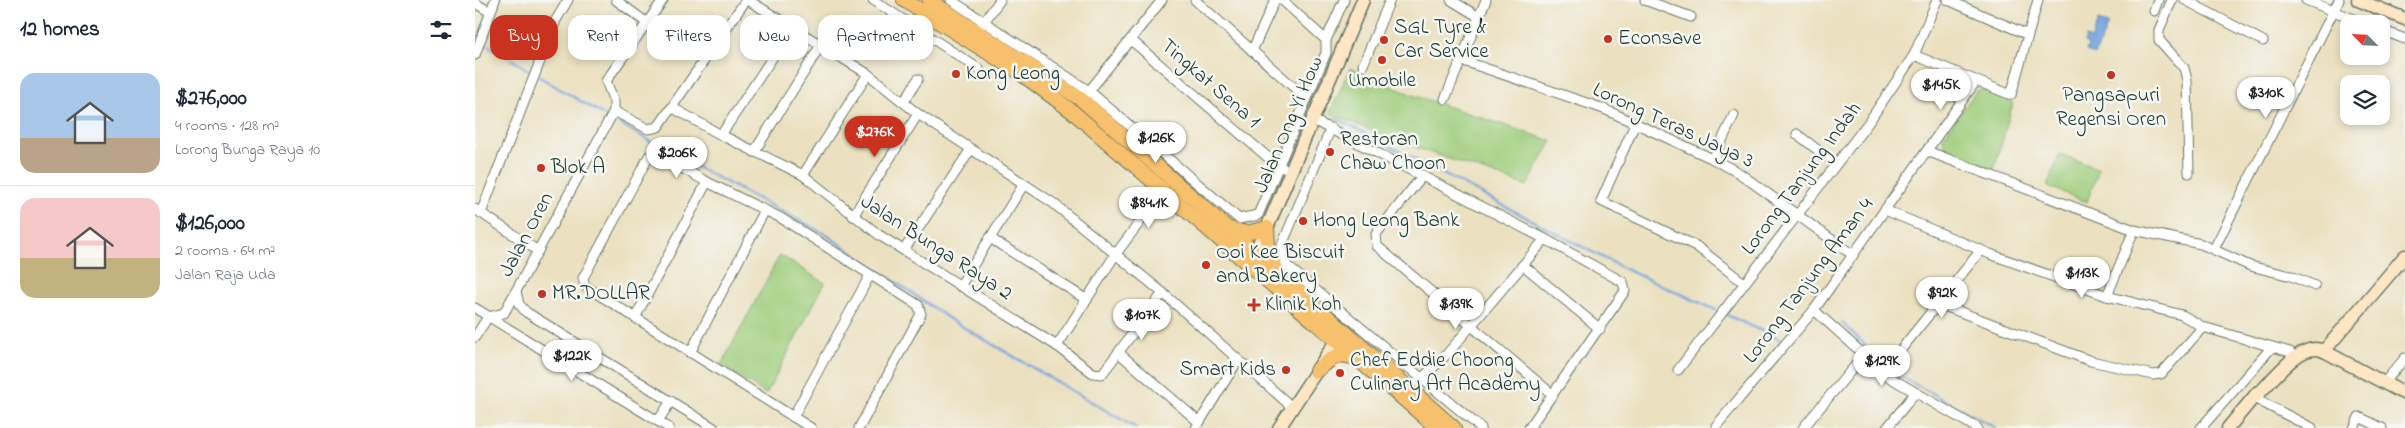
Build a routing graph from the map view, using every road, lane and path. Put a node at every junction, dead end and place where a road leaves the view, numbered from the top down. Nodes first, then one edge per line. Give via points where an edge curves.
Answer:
1 (495, 0) edge
2 (568, 0) edge
3 (616, 0) edge
4 (663, 0) edge
5 (747, 0) edge
6 (873, 0) edge
7 (904, 0) edge
8 (929, 0) edge
9 (951, 0) edge
10 (1000, 0) edge
11 (1162, 0) edge
12 (1275, 0) edge
13 (1282, 0) edge
14 (1343, 0) edge
15 (1363, 0) edge
16 (1389, 0) edge
17 (1451, 0) edge
18 (1486, 0) edge
19 (1645, 0) edge
20 (1937, 0) edge
21 (1948, 0) edge
22 (2038, 0) edge
23 (2158, 0) edge
24 (2172, 0) edge
25 (2185, 0) edge
26 (2306, 0) edge
27 (2339, 0) edge
28 (2358, 0) edge
29 (1198, 1) edge
30 (475, 2) edge
31 (1660, 3) edge
32 (2154, 10) dead end
33 (2333, 11) junction
34 (490, 12) junction
35 (653, 15) edge
36 (771, 15) edge
37 (2343, 15) edge
38 (1479, 17) junction
39 (1691, 17) dead end
40 (2405, 19) edge
41 (647, 23) joint
42 (981, 26) junction
43 (2390, 33) edge
44 (2028, 35) junction
45 (2405, 39) edge
46 (1131, 40) junction
47 (1326, 40) junction
48 (2263, 41) dead end
49 (818, 50) edge
50 (1252, 51) junction
51 (1326, 53) junction
52 (475, 55) edge
53 (1914, 55) junction
54 (1339, 59) junction
55 (771, 60) edge
56 (845, 60) edge
57 (1461, 60) junction
58 (1363, 65) dead end
59 (979, 69) dead end
60 (1026, 69) junction
61 (867, 74) junction
62 (918, 79) dead end
63 (1976, 81) junction
64 (1086, 95) junction
65 (1307, 99) junction
66 (1445, 99) dead end
67 (904, 102) junction
68 (673, 108) junction
69 (613, 110) junction
70 (918, 114) junction
71 (1734, 114) dead end
72 (1313, 120) junction
73 (1635, 124) junction
74 (1331, 128) junction
75 (1797, 134) dead end
76 (721, 135) junction
77 (971, 149) junction
78 (753, 152) junction
79 (1926, 153) junction
80 (1713, 159) junction
81 (1837, 164) junction
82 (1278, 166) junction
83 (1291, 171) junction
84 (2189, 173) dead end
85 (803, 175) junction
86 (1423, 176) junction
87 (707, 182) junction
88 (1024, 184) junction
89 (1164, 190) junction
90 (765, 210) junction
91 (1885, 210) junction
92 (478, 211) edge
93 (1798, 214) junction
94 (853, 216) junction
95 (1234, 224) junction
96 (1267, 228) junction
97 (2134, 230) junction
98 (990, 238) junction
99 (1545, 239) junction
100 (2214, 249) junction
101 (904, 250) junction
102 (1981, 250) junction
103 (538, 251) junction
104 (1115, 255) junction
105 (1853, 256) junction
106 (2405, 256) edge
107 (1252, 258) junction
108 (1523, 265) junction
109 (1277, 272) junction
110 (870, 275) junction
111 (1744, 283) junction
112 (960, 286) junction
113 (2315, 286) dead end
114 (516, 291) junction
115 (1163, 293) junction
116 (2107, 296) junction
117 (1087, 300) junction
118 (1939, 304) junction
119 (475, 308) edge
120 (1814, 310) junction
121 (488, 316) junction
122 (635, 318) junction
123 (1470, 326) junction
124 (2203, 327) junction
125 (1600, 329) junction
126 (2341, 331) junction
127 (1339, 334) junction
128 (475, 337) edge
129 (1057, 346) junction
130 (2273, 347) junction
131 (2324, 351) junction
132 (1119, 352) junction
133 (2290, 352) junction
134 (690, 353) junction
135 (1864, 355) junction
136 (2405, 358) edge
137 (1238, 360) junction
138 (1362, 362) junction
139 (1679, 370) dead end
140 (1316, 371) junction
141 (1883, 372) junction
142 (1422, 380) junction
143 (2384, 382) junction
144 (1915, 393) junction
145 (1406, 394) junction
146 (2405, 394) edge
147 (1553, 395) junction
148 (2254, 398) junction
149 (671, 401) junction
150 (1293, 408) junction
151 (793, 417) junction
152 (658, 421) junction
153 (1197, 425) edge
154 (1716, 426) dead end
155 (669, 428) edge
156 (714, 428) edge
157 (811, 428) edge
158 (859, 428) edge
159 (1279, 428) edge
160 (1437, 428) edge
161 (1453, 428) edge
162 (1481, 428) edge
163 (1529, 428) edge
164 (1803, 428) edge
165 (1887, 428) edge
166 (1976, 428) edge
167 (2201, 428) edge
168 (2228, 428) edge
169 (2312, 428) edge
170 (2354, 428) edge
171 (2382, 428) edge

1 - 34 street
2 - 92 street via 556,20
3 - 41 street
4 - 35 street
5 - 36 street
5 - 68 street
6 - 59 street
7 - 60 main road
8 - 42 main road
9 - 42 street
10 - 42 street
11 - 46 street
12 - 50 street
13 - 47 street
14 - 47 street, Jalan Ong Yi How
15 - 54 street, Jalan Ong Yi How
16 - 58 street
17 - 38 street
18 - 38 street
19 - 31 street
20 - 53 street, Lorong Tanjung Indah
21 - 44 street
22 - 44 street
23 - 32 street
24 - 84 street via 2159,30 2159,40 2185,68
25 - 48 street
26 - 33 street
27 - 33 street
28 - 40 street
29 - 50 street
30 - 34 street
31 - 39 street
33 - 37 street
33 - 100 street
34 - 52 street
38 - 57 street
41 - 69 street via 606,81 614,101
42 - 60 main road
42 - 64 street
43 - 45 street
44 - 63 street via 2011,96
46 - 64 street
46 - 82 street, Tingkat Sena 1
47 - 51 street, Jalan Ong Yi How
49 - 78 street
50 - 65 street
51 - 54 street
51 - 65 street, Jalan Ong Yi How
53 - 63 street
53 - 81 street, Lorong Tanjung Indah
54 - 72 street, Jalan Ong Yi How
55 - 76 street
56 - 61 street
57 - 66 street
57 - 73 street, Lorong Teras Jaya 3 via 1604,109
60 - 64 main road
60 - 89 main road
61 - 67 street
61 - 85 street
62 - 67 street
63 - 79 street, Lorong Tanjung Aman 4
64 - 95 main road
65 - 82 street, Jalan Ong Yi How
67 - 70 street
68 - 69 street via 658,127 648,129
68 - 76 street, Jalan Bunga Raya 2
69 - 103 street, Jalan Oren
70 - 77 street
70 - 94 street
71 - 80 street
72 - 74 street
72 - 83 street, Jalan Ong Yi How
73 - 80 street, Lorong Teras Jaya 3
73 - 111 street via 1601,201 1695,246
74 - 86 street
74 - 142 street via 1282,245 1282,256 1287,266
75 - 81 street
76 - 78 street, Jalan Bunga Raya 2
77 - 88 street
77 - 101 street
78 - 85 street, Jalan Bunga Raya 2
79 - 91 street, Lorong Tanjung Aman 4
79 - 97 street via 2044,194
80 - 93 street, Lorong Teras Jaya 3
81 - 93 street, Lorong Tanjung Indah
82 - 83 street, Tingkat Sena 1
82 - 95 street, Jalan Ong Yi How via 1258,215
83 - 96 street, Jalan Ong Yi How
85 - 94 street, Jalan Bunga Raya 2
86 - 99 street
86 - 123 street via 1376,234 1377,246
87 - 90 street
87 - 122 street
87 - 122 street via 659,155 649,156 583,278 585,286
88 - 98 street
88 - 104 street via 1053,203
89 - 104 street
89 - 107 main road
90 - 110 street
90 - 134 street
91 - 102 street
91 - 105 street, Lorong Tanjung Aman 4
92 - 103 street
93 - 105 street, Lorong Teras Jaya 3
93 - 111 street, Lorong Tanjung Indah
94 - 101 street, Jalan Bunga Raya 2
95 - 96 main road via 1247,233
95 - 107 main road
96 - 107 street, Jalan Ong Yi How
96 - 109 main road via 1268,246
97 - 100 street
97 - 116 street
98 - 112 street
98 - 117 street
99 - 108 street
99 - 125 street via 1623,282 1625,291
100 - 113 street via 2250,266
101 - 112 street, Jalan Bunga Raya 2
102 - 116 street
102 - 118 street
103 - 114 street, Jalan Oren
104 - 115 street
104 - 117 street
105 - 120 street, Lorong Tanjung Aman 4
106 - 126 street
107 - 109 main road
107 - 127 main road
108 - 123 street
108 - 125 street
109 - 127 main road
110 - 151 street
110 - 158 street via 918,305 921,314
111 - 139 street, Lorong Tanjung Indah
112 - 129 street, Jalan Bunga Raya 2
114 - 121 street, Jalan Oren via 504,313
114 - 149 street via 517,300 526,312
115 - 132 street
115 - 137 street
116 - 124 street via 2182,315
117 - 129 street
118 - 124 street via 2091,362 2153,376 2161,374
118 - 141 street
119 - 121 street
120 - 135 street
120 - 154 street, Lorong Tanjung Aman 4
121 - 128 street
121 - 152 street
122 - 134 street
123 - 142 street
123 - 147 street
124 - 130 street
125 - 147 street
126 - 131 street
126 - 133 street via 2325,340 2299,344
127 - 138 main road
127 - 140 street
127 - 145 main road
129 - 132 street, Jalan Bunga Raya 2 via 1093,373 1102,374
130 - 133 street
130 - 167 street
131 - 143 street
131 - 148 street via 2311,348 2298,353
132 - 153 street
133 - 148 street via 2263,382
134 - 151 street
135 - 141 street
135 - 164 street
136 - 143 street
137 - 150 street
137 - 153 street
138 - 140 main road via 1351,357 1333,356
138 - 145 main road
140 - 150 street
141 - 144 street
142 - 145 street
142 - 162 street
143 - 146 street
144 - 165 street
144 - 166 street
145 - 160 main road
145 - 161 main road
147 - 163 street
148 - 168 street
148 - 169 street
149 - 152 street
149 - 156 street
150 - 159 street
151 - 157 street
152 - 155 street
170 - 171 street via 2359,418

